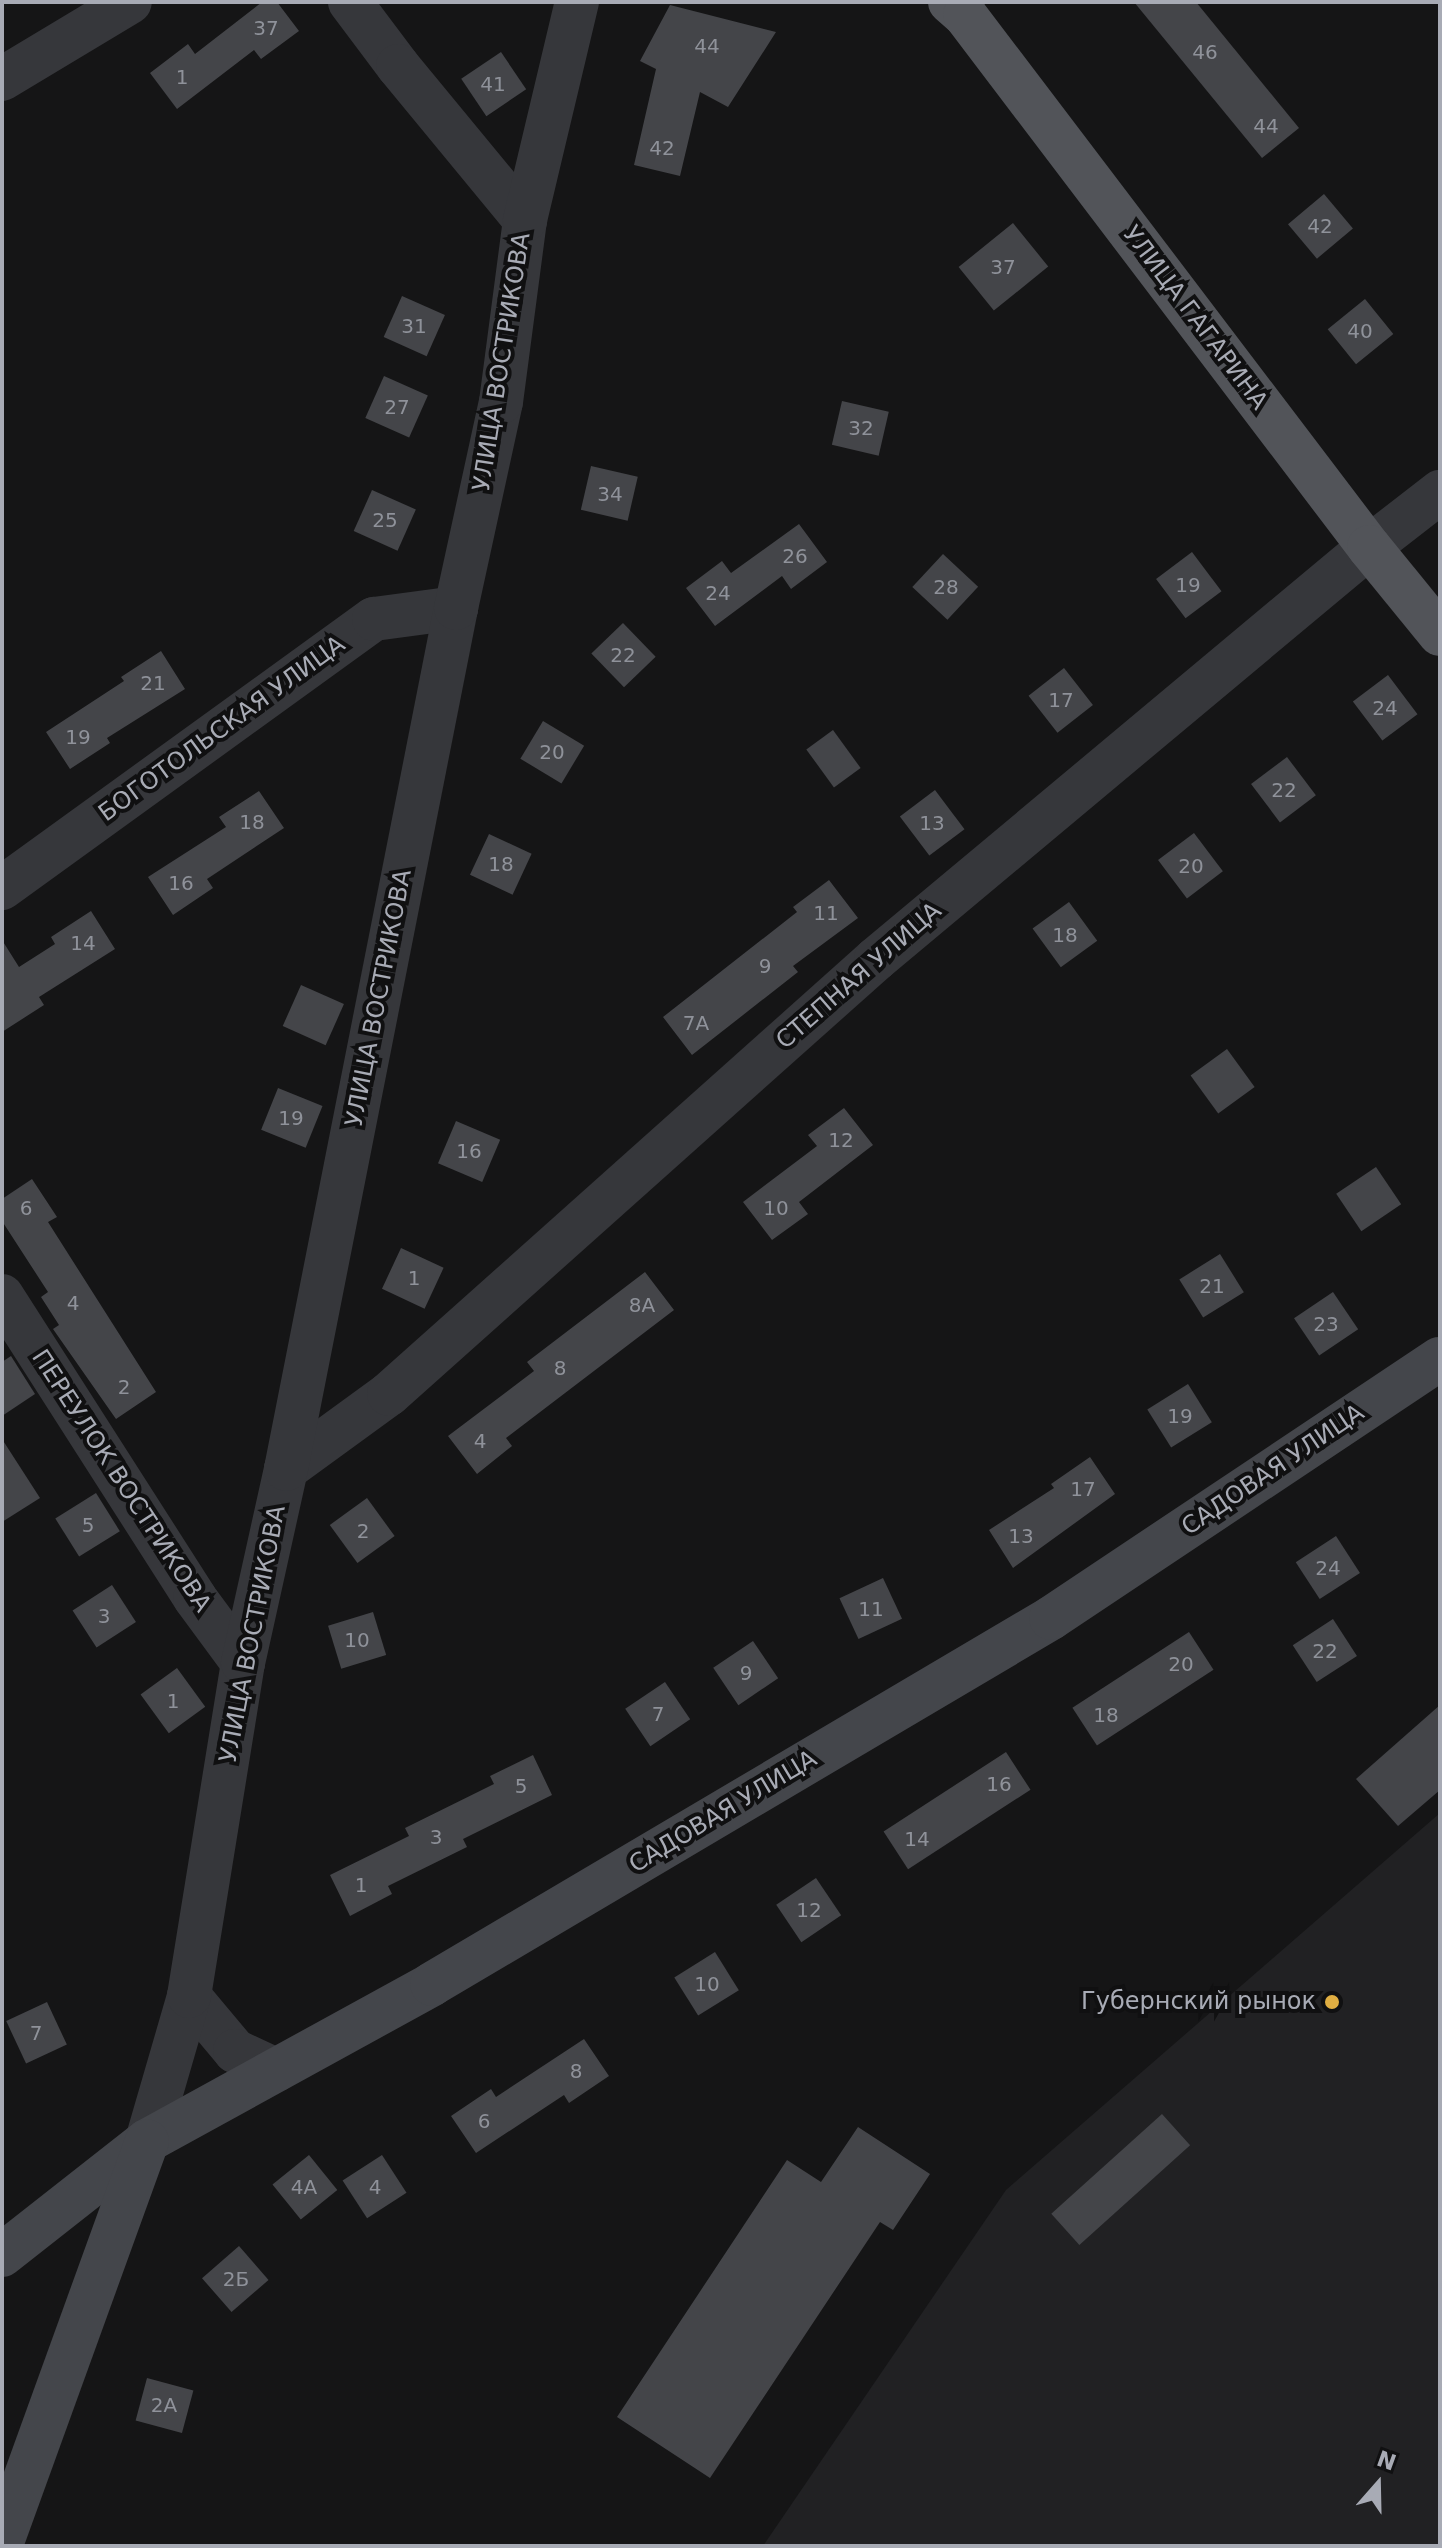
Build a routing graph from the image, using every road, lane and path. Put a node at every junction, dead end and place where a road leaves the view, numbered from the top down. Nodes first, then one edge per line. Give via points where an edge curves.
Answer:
1 (130, 2) edge
2 (350, 2) edge
3 (577, 2) edge
4 (950, 2) edge
5 (2, 79) edge
6 (525, 220) junction
7 (1440, 492) edge
8 (1369, 547) junction
9 (456, 608) junction
10 (1440, 634) edge
11 (2, 888) edge
12 (2, 1296) edge
13 (1440, 1359) edge
14 (286, 1469) junction
15 (243, 1663) junction
16 (189, 1996) junction
17 (276, 2070) junction
18 (147, 2141) junction
19 (2, 2255) edge
20 (2, 2542) edge

1 - 5 street
2 - 6 street
3 - 6 street, УЛИЦА ВОСТРИКОВА
4 - 8 main road, УЛИЦА ГАГАРИНА
6 - 9 street, УЛИЦА ВОСТРИКОВА via 501,402
7 - 8 street, СТЕПНАЯ УЛИЦА
8 - 10 main road, УЛИЦА ГАГАРИНА
8 - 14 street, СТЕПНАЯ УЛИЦА via 876,959 389,1394
9 - 11 street, БОГОТОЛЬСКАЯ УЛИЦА via 374,619
9 - 14 street, УЛИЦА ВОСТРИКОВА
12 - 15 street, ПЕРЕУЛОК ВОСТРИКОВА via 195,1598
13 - 17 street, САДОВАЯ УЛИЦА via 1051,1618 446,1976
14 - 15 street, УЛИЦА ВОСТРИКОВА
15 - 16 street, УЛИЦА ВОСТРИКОВА
16 - 17 street via 235,2051
16 - 18 street, УЛИЦА ВОСТРИКОВА
17 - 18 street, САДОВАЯ УЛИЦА
18 - 19 street, САДОВАЯ УЛИЦА
18 - 20 street

